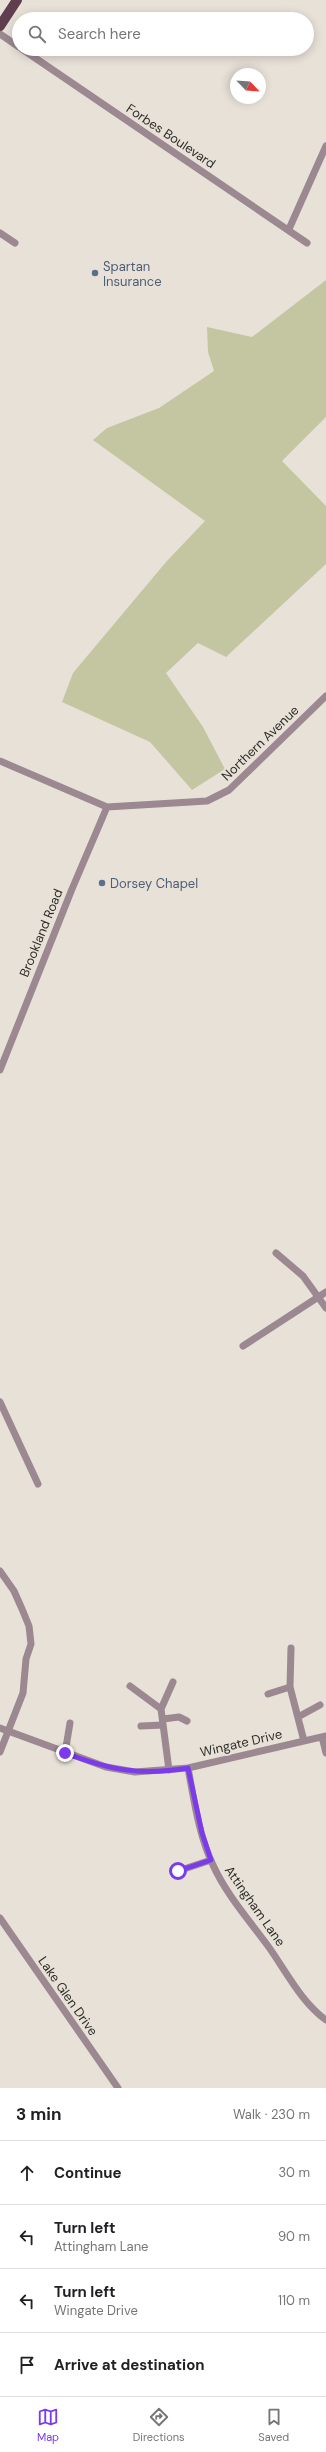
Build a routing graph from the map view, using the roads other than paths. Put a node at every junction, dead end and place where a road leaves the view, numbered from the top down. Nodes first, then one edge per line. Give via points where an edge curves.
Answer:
1 (17, 0) edge
2 (0, 26) edge
3 (0, 34) edge
4 (12, 42) edge
5 (32, 56) edge
6 (326, 146) edge
7 (289, 229) junction
8 (0, 233) edge
9 (15, 243) dead end
10 (308, 243) dead end
11 (326, 696) edge
12 (0, 761) edge
13 (107, 807) junction
14 (3, 1053) edge
15 (0, 1070) edge
16 (276, 1253) dead end
17 (326, 1292) edge
18 (319, 1297) junction
19 (326, 1308) edge
20 (243, 1346) dead end
21 (0, 1402) edge
22 (38, 1484) dead end
23 (0, 1571) edge
24 (291, 1648) dead end
25 (173, 1682) dead end
26 (130, 1686) dead end
27 (290, 1687) junction
28 (268, 1694) dead end
29 (320, 1704) dead end
30 (161, 1709) junction
31 (298, 1717) junction
32 (187, 1721) dead end
33 (163, 1722) junction
34 (70, 1723) dead end
35 (141, 1726) dead end
36 (0, 1728) edge
37 (9, 1732) junction
38 (324, 1737) edge
39 (304, 1741) junction
40 (0, 1752) edge
41 (65, 1753) junction
42 (326, 1753) edge
43 (188, 1768) junction
44 (168, 1770) junction
45 (211, 1860) junction
46 (178, 1871) dead end
47 (0, 1918) edge
48 (326, 2020) edge
49 (118, 2088) edge

1 - 2 main road
3 - 4 street
5 - 7 street, Forbes Boulevard
6 - 7 street
7 - 10 street, Forbes Boulevard
8 - 9 street
11 - 13 street, Northern Avenue via 220,796 207,801
12 - 13 street, Northern Avenue
13 - 14 street, Brookland Road
14 - 15 street, Brookland Road
16 - 18 street via 303,1276
17 - 18 street
18 - 19 street
18 - 20 street
21 - 22 street
23 - 37 street via 14,1591 22,1609 29,1626 31,1644 26,1659 23,1693
24 - 27 street
25 - 30 street
26 - 30 street
27 - 28 street
27 - 31 street
29 - 31 street
30 - 33 street
31 - 39 street
32 - 33 street via 180,1717
33 - 35 street
33 - 44 street
34 - 41 street
36 - 37 street, Wingate Drive
37 - 40 street
37 - 41 street, Wingate Drive
38 - 39 street, Wingate Drive
38 - 42 street
39 - 43 street, Wingate Drive
41 - 44 street, Wingate Drive via 117,1770
43 - 44 street, Wingate Drive
43 - 45 street, Attingham Lane via 202,1833
45 - 46 street
45 - 48 street, Attingham Lane via 228,1892 292,1982
47 - 49 street, Lake Glen Drive

